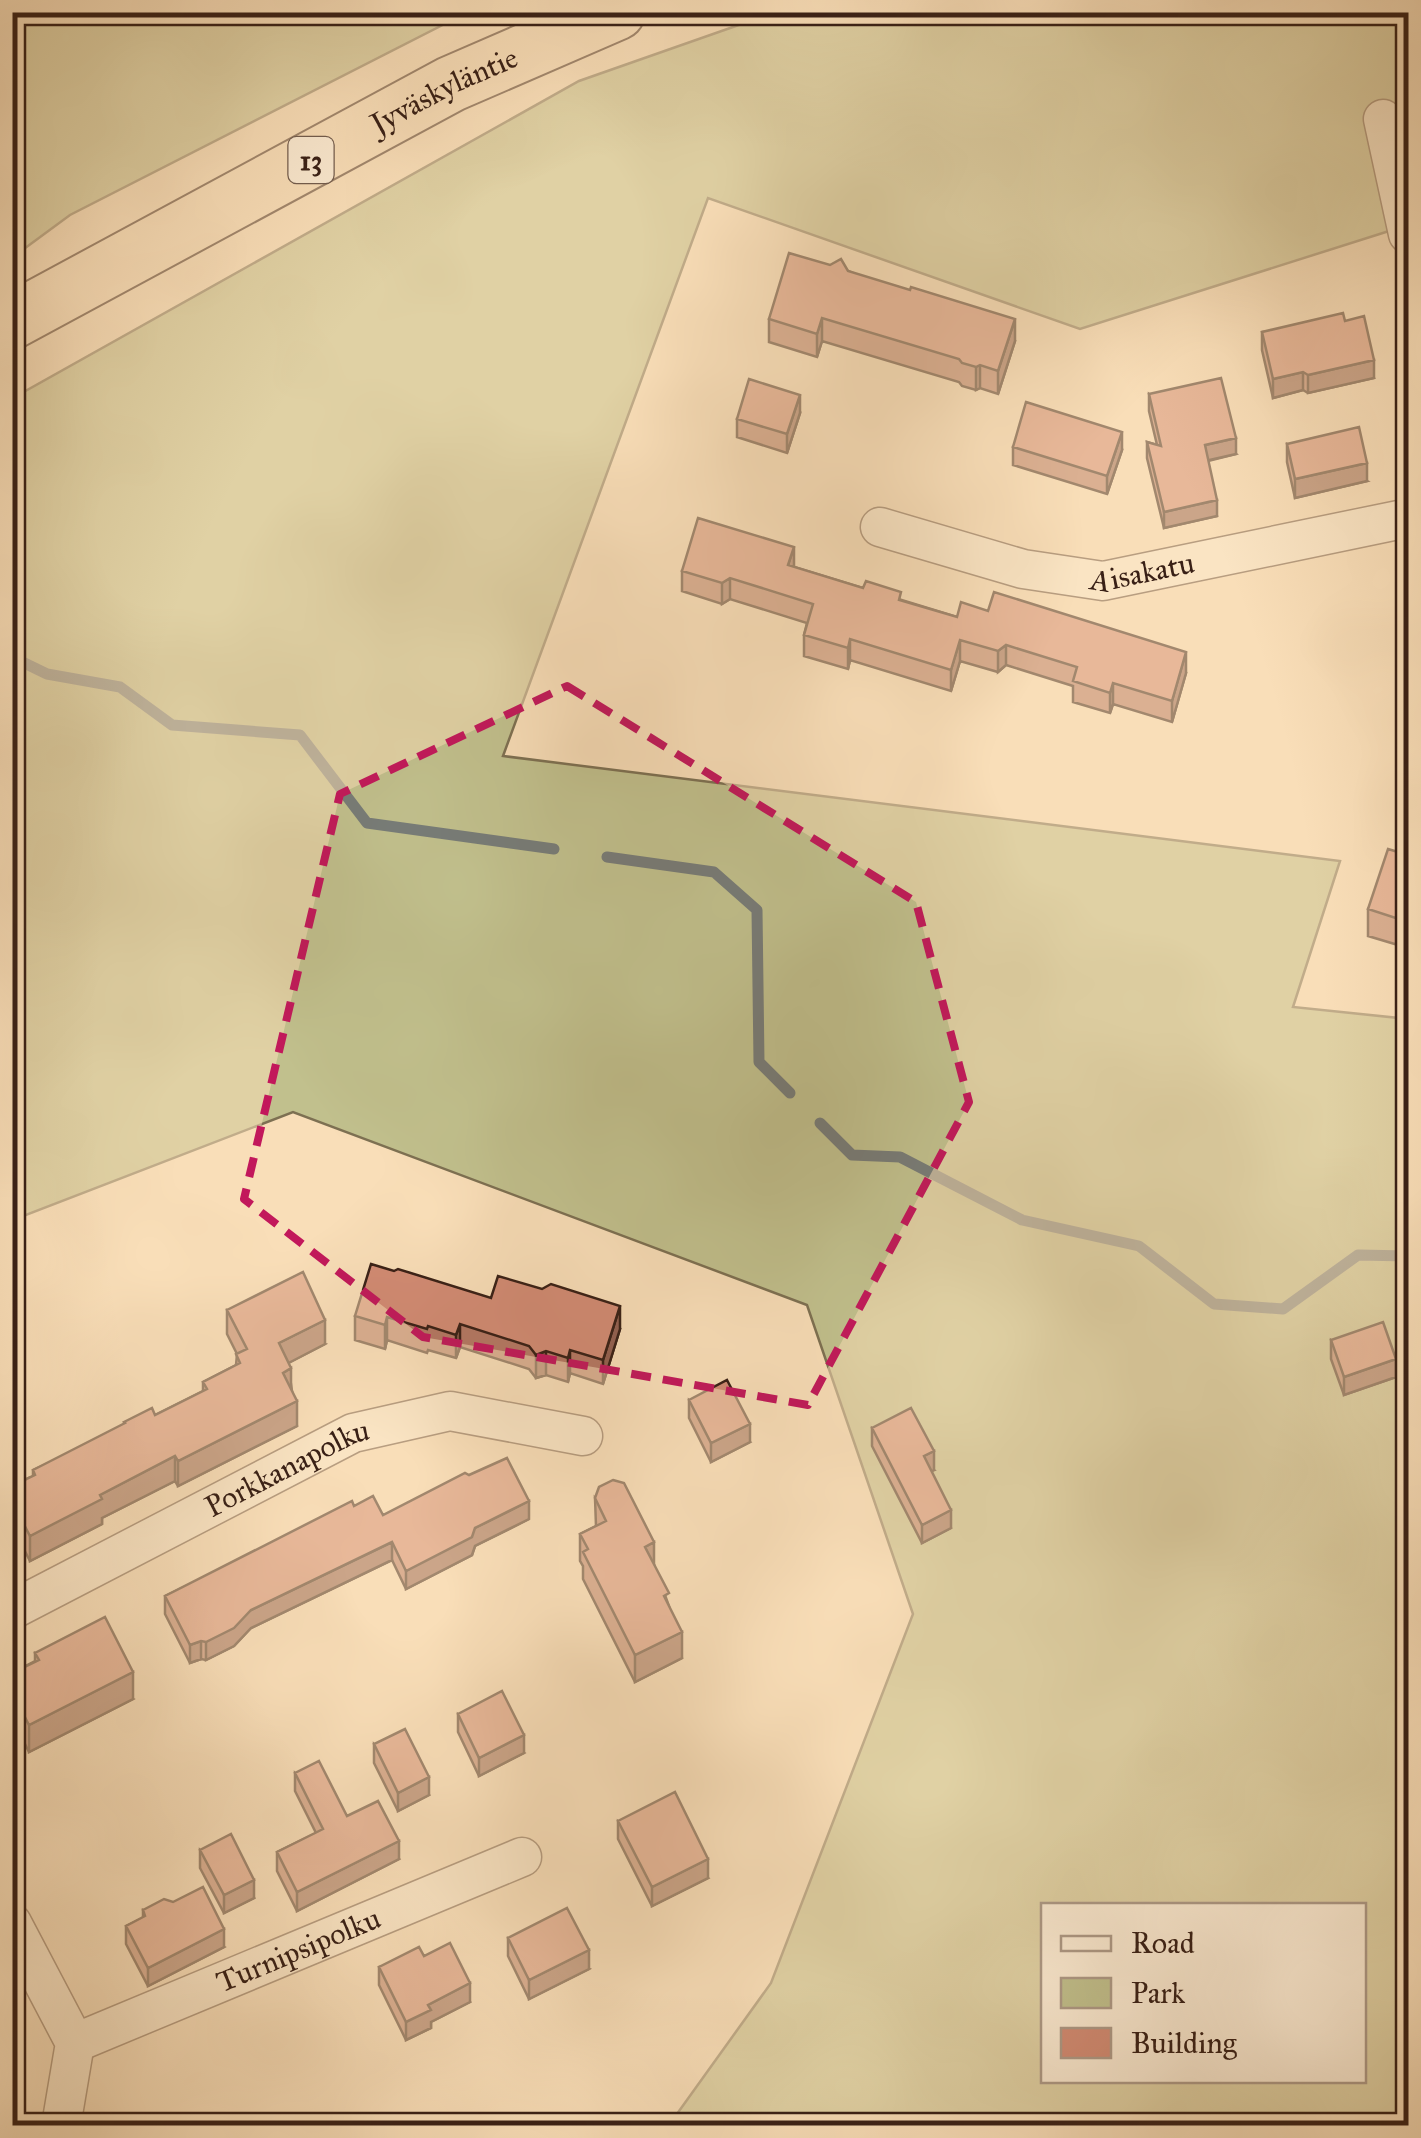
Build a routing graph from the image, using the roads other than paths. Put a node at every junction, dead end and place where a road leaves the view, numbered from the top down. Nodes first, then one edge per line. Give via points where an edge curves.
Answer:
1 (617, 12) edge
2 (1383, 119) dead end
3 (1408, 234) edge
4 (12, 322) edge
5 (1408, 518) edge
6 (880, 527) dead end
7 (584, 1436) dead end
8 (12, 1610) edge
9 (522, 1857) dead end
10 (12, 1923) edge
11 (75, 2043) junction
12 (62, 2126) edge

1 - 4 highway, Jyväskyläntie / 13 via 451,84
2 - 3 street
5 - 6 street, Aisakatu via 1103,581 1023,569
7 - 8 street, Porkkanapolku via 450,1411 354,1433
9 - 11 street, Turnipsipolku
10 - 11 street
11 - 12 street

